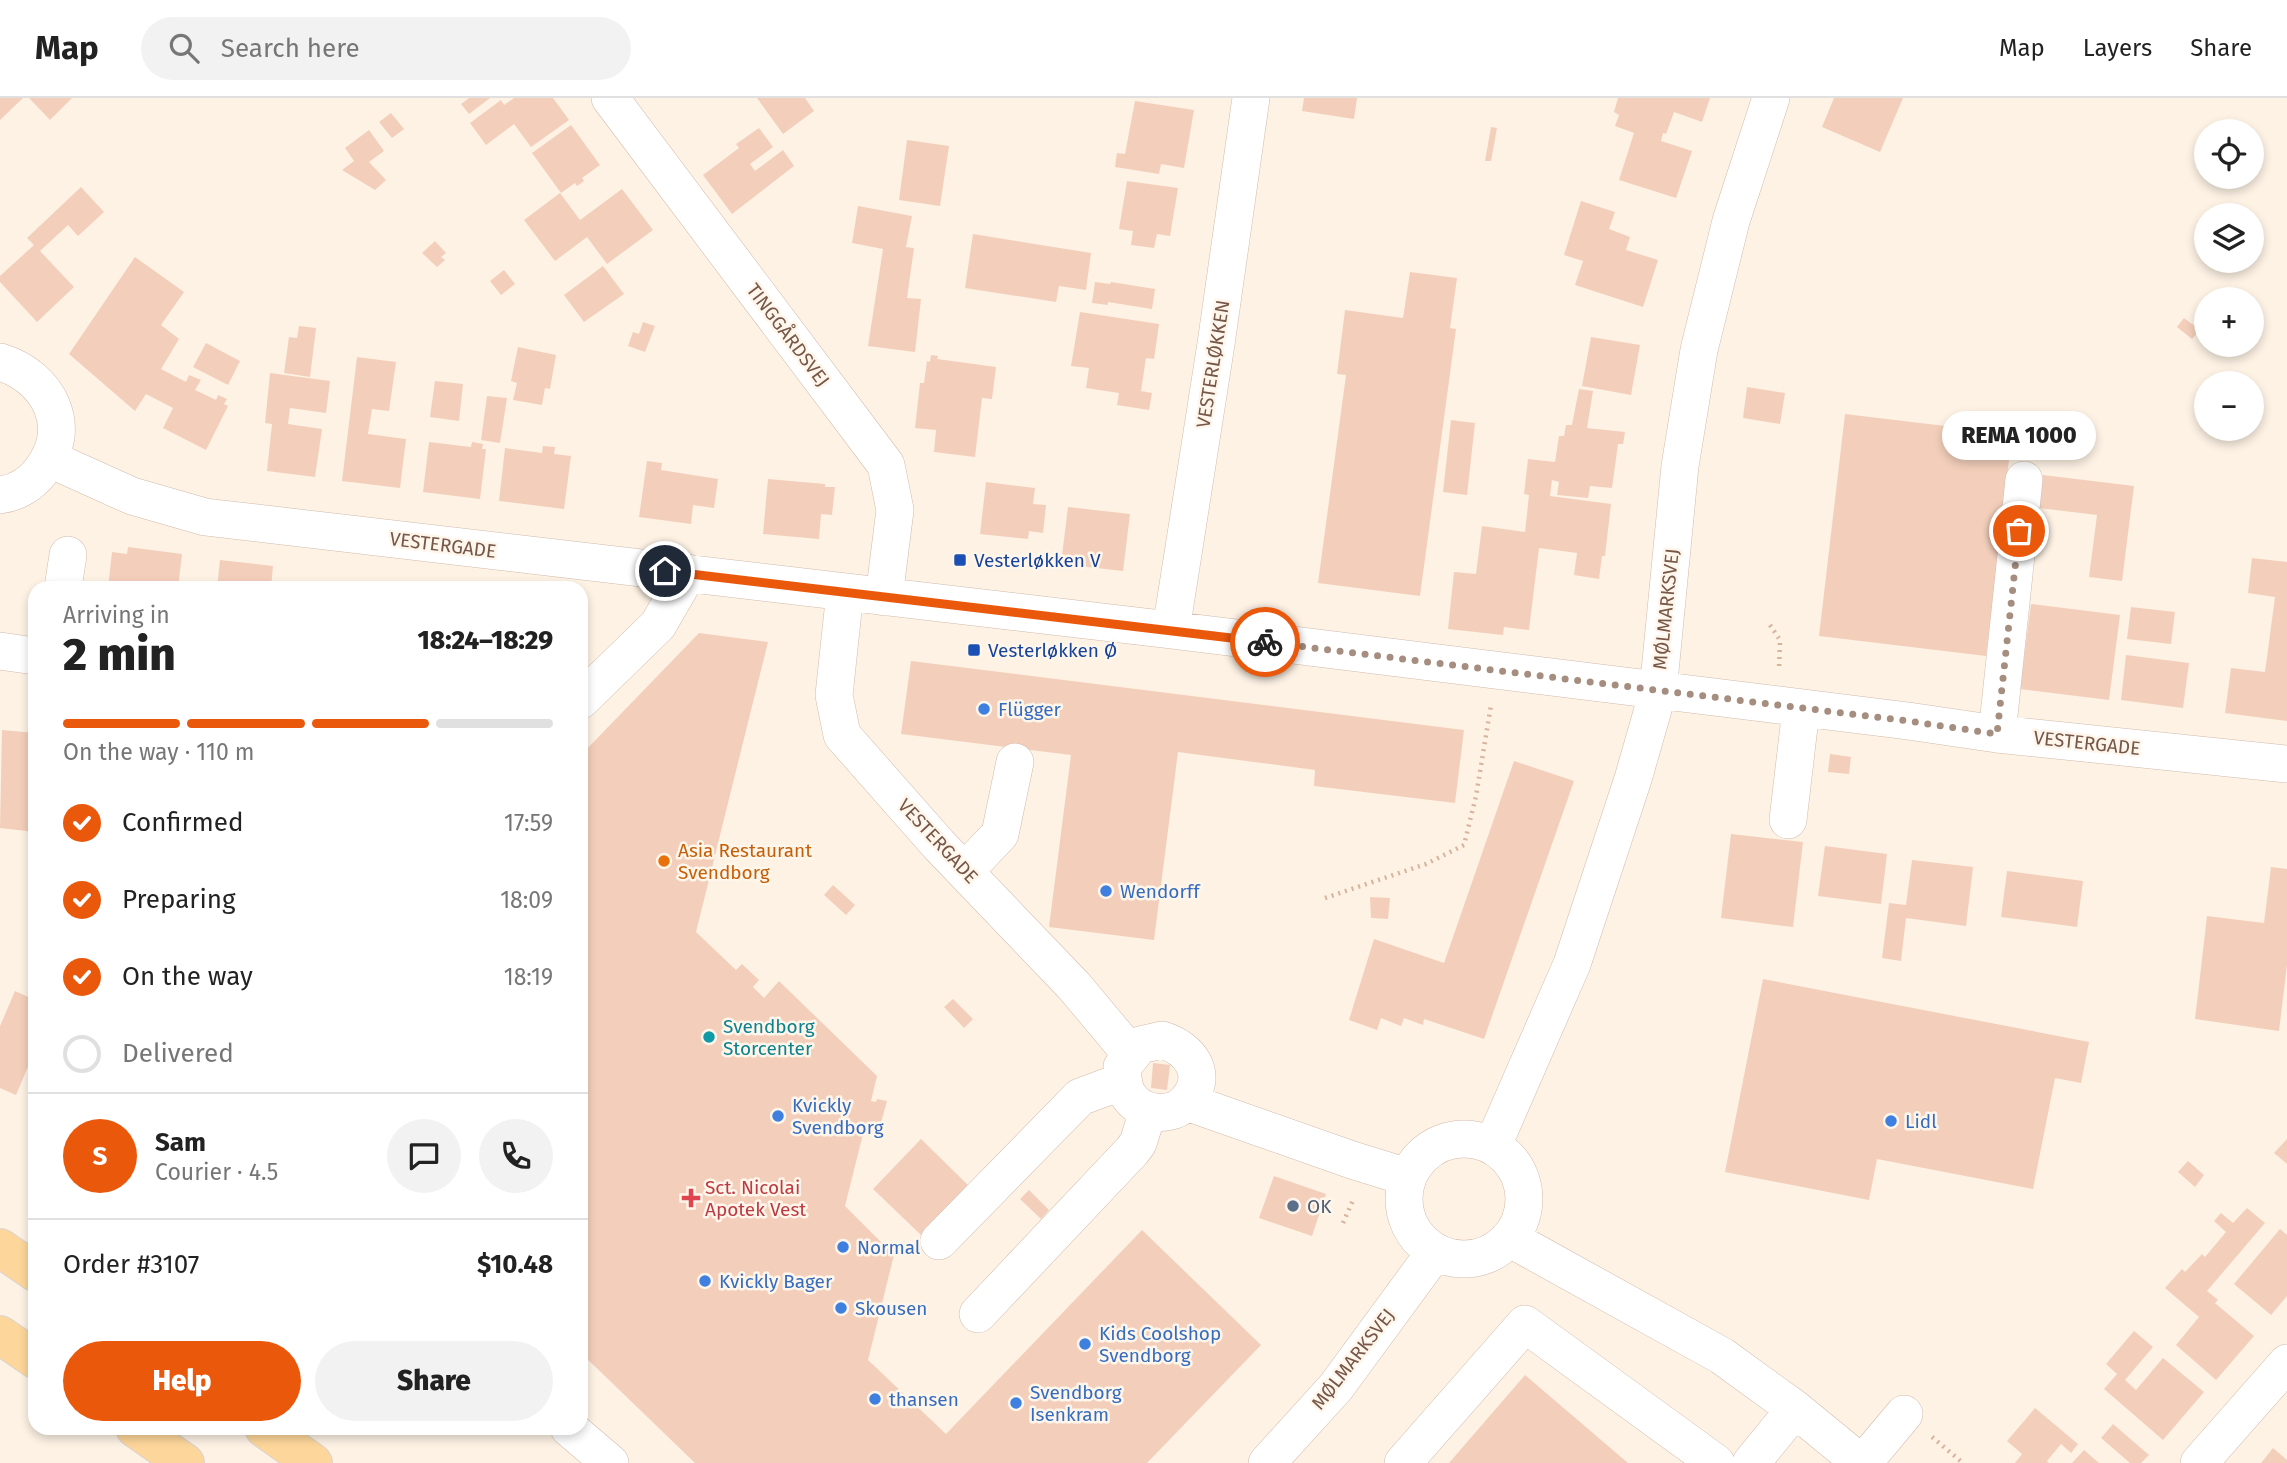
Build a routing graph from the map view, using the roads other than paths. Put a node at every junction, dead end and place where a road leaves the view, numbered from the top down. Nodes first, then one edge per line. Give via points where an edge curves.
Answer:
1 (610, 98) edge
2 (1251, 98) edge
3 (1771, 98) edge
4 (0, 362) edge
5 (50, 460) junction
6 (2024, 480) dead end
7 (0, 495) edge
8 (688, 573) junction
9 (845, 592) junction
10 (884, 597) junction
11 (1171, 630) junction
12 (0, 651) edge
13 (28, 655) edge
14 (1658, 692) junction
15 (588, 693) edge
16 (1801, 709) junction
17 (1997, 734) junction
18 (1015, 762) dead end
19 (2287, 764) edge
20 (1788, 820) dead end
21 (965, 871) junction
22 (1127, 1068) junction
23 (1187, 1102) junction
24 (1148, 1111) junction
25 (1493, 1145) junction
26 (1407, 1177) junction
27 (1509, 1238) junction
28 (939, 1241) dead end
29 (0, 1248) edge
30 (1435, 1252) junction
31 (28, 1267) edge
32 (978, 1314) dead end
33 (0, 1335) edge
34 (28, 1354) edge
35 (2287, 1363) edge
36 (1795, 1409) junction
37 (1904, 1414) dead end
38 (145, 1435) edge
39 (274, 1435) edge
40 (577, 1435) edge
41 (185, 1463) edge
42 (313, 1463) edge
43 (610, 1463) edge
44 (1267, 1463) edge
45 (1403, 1463) edge
46 (1716, 1463) edge
47 (1751, 1463) edge
48 (1862, 1463) edge
49 (2199, 1463) edge

1 - 10 street, TINGGÅRDSVEJ via 886,465 895,510
2 - 11 street, VESTERLØKKEN
3 - 14 street, MØLMARKSVEJ via 1731,221 1699,350 1680,466
4 - 5 street via 28,374 49,397 56,418
5 - 7 street via 33,481
5 - 8 street, VESTERGADE via 132,496 205,517
6 - 17 street
8 - 9 street, VESTERGADE
8 - 15 street via 658,625
9 - 10 street, VESTERGADE
9 - 21 street, VESTERGADE via 834,695 842,735
10 - 11 street, VESTERGADE
11 - 14 street, VESTERGADE
12 - 13 street
14 - 16 street, VESTERGADE
14 - 25 street, MØLMARKSVEJ via 1572,964
16 - 17 street, VESTERGADE
16 - 20 street
17 - 19 street, VESTERGADE
18 - 21 street via 1000,834
21 - 22 street, VESTERGADE via 1074,986
22 - 23 street via 1140,1045 1163,1040 1184,1049 1191,1057 1196,1079
22 - 24 street via 1126,1091
22 - 28 street via 1080,1097
23 - 24 street via 1171,1111
23 - 26 street
24 - 32 street via 1132,1151
25 - 26 street via 1453,1139 1433,1146
25 - 27 street via 1518,1170 1523,1187 1520,1222
26 - 30 street via 1404,1203 1410,1227
27 - 30 street via 1494,1251 1475,1258
27 - 36 street via 1723,1356
29 - 31 main road
30 - 44 street, MØLMARKSVEJ via 1336,1387
33 - 34 main road
35 - 49 street
36 - 47 street
36 - 48 street
37 - 48 street
38 - 41 main road
39 - 42 main road
40 - 43 street
45 - 46 street via 1525,1324

